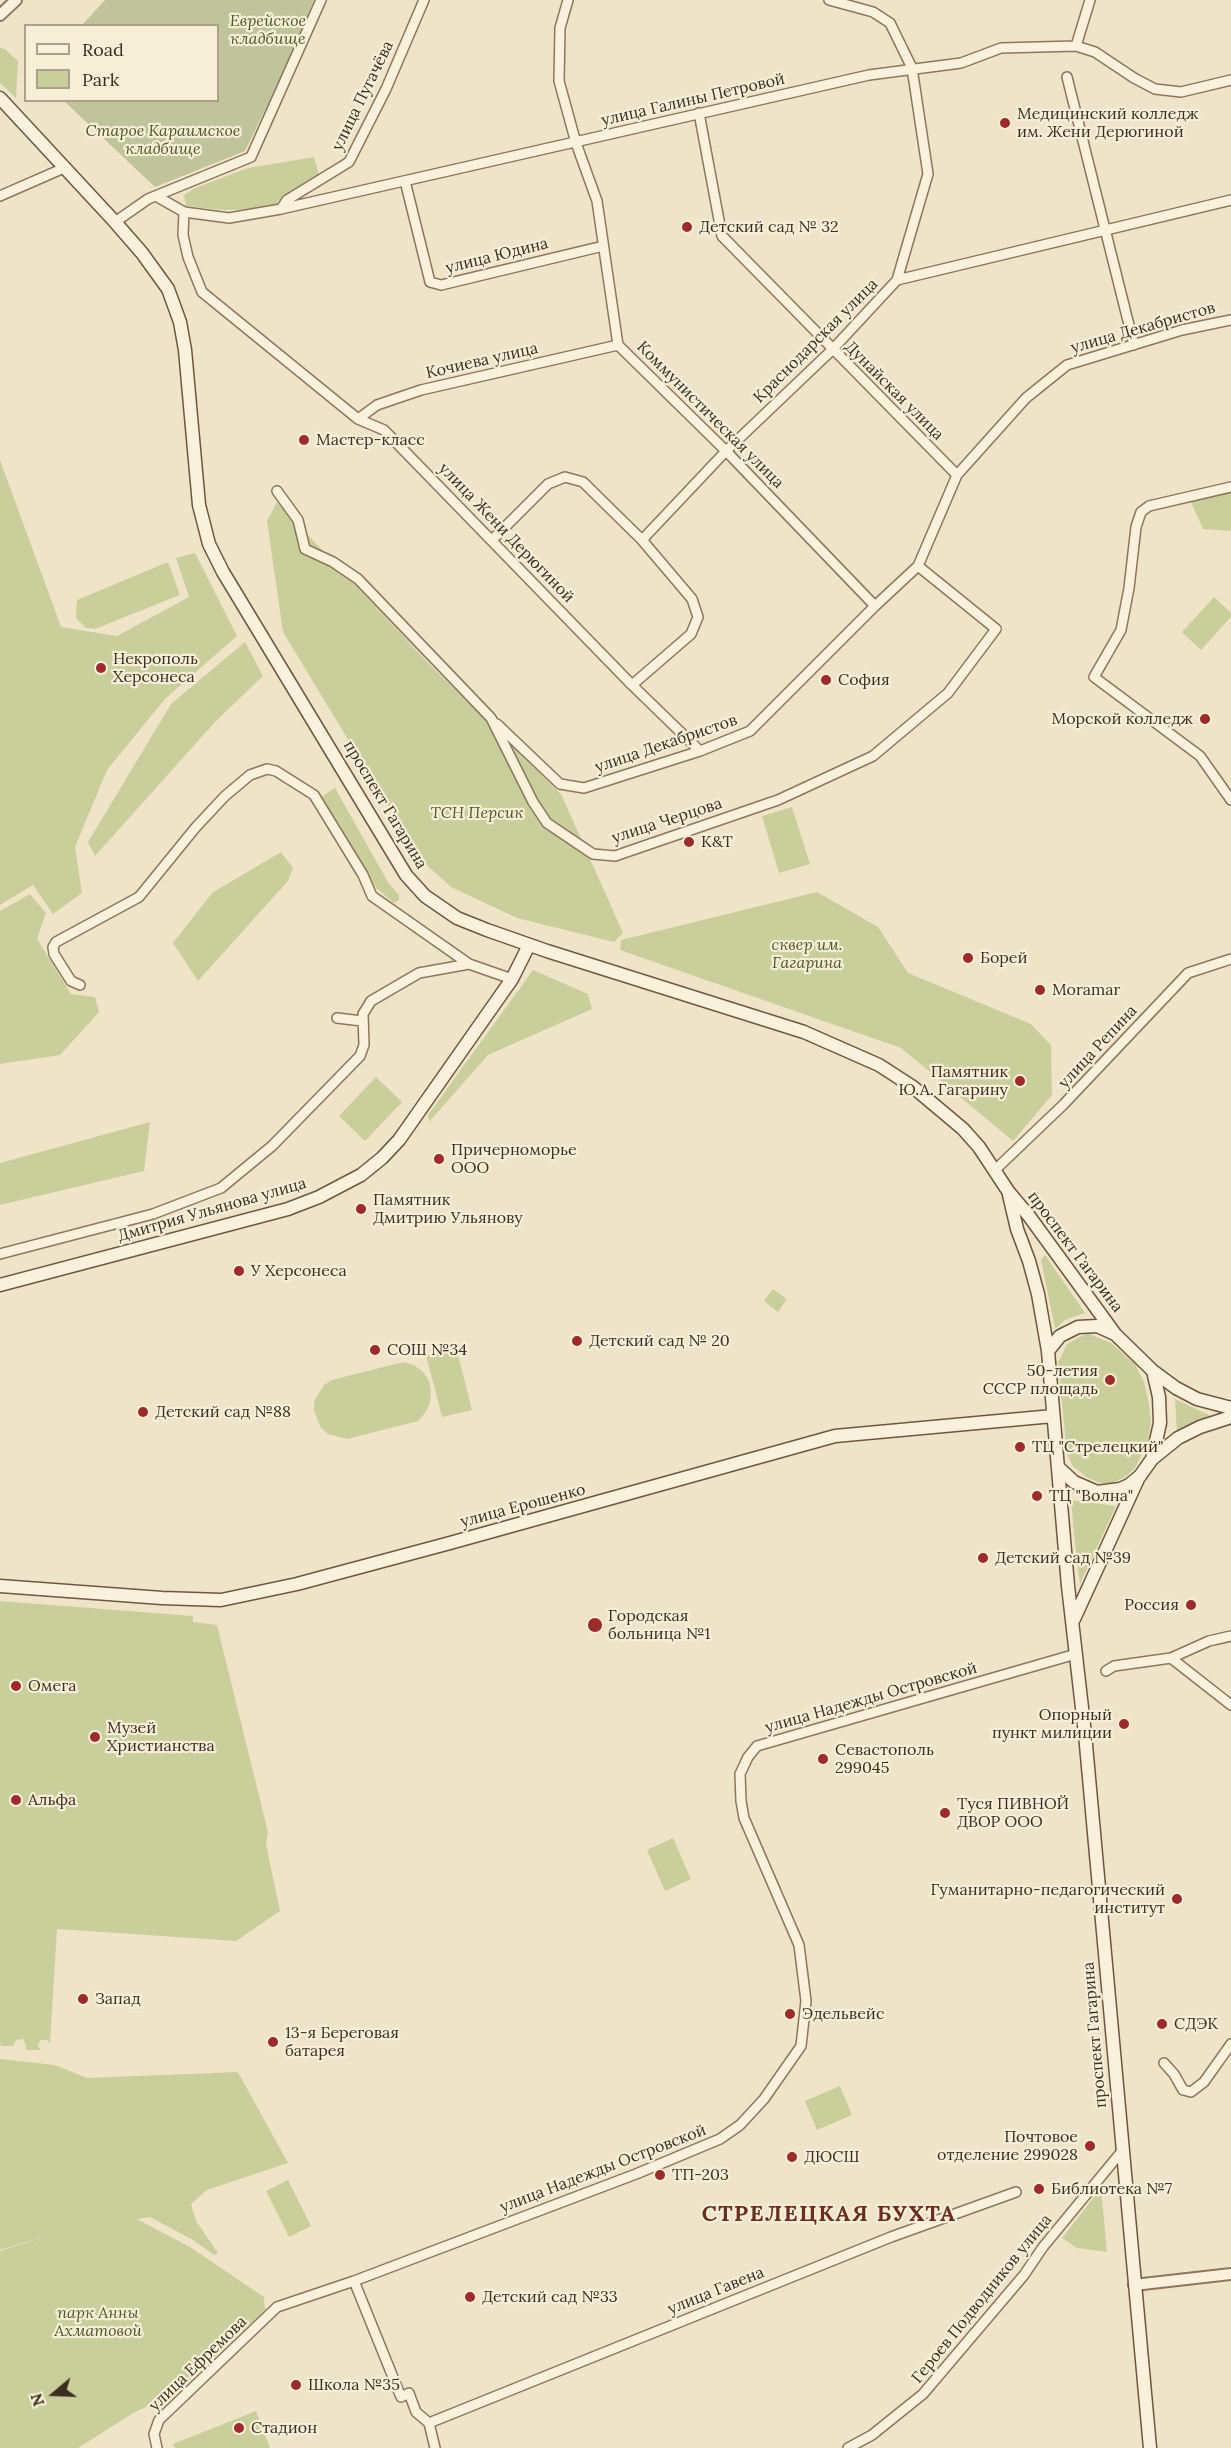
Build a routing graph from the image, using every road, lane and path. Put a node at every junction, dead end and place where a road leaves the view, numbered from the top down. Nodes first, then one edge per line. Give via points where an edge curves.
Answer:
1 (16, 0) edge
2 (321, 0) edge
3 (424, 0) edge
4 (568, 0) edge
5 (829, 0) edge
6 (1090, 0) edge
7 (0, 15) edge
8 (1076, 46) junction
9 (912, 68) junction
10 (1067, 77) dead end
11 (1231, 80) edge
12 (0, 98) edge
13 (699, 113) junction
14 (576, 143) junction
15 (64, 168) junction
16 (405, 181) junction
17 (0, 196) edge
18 (156, 196) junction
19 (1231, 200) edge
20 (281, 209) junction
21 (184, 212) junction
22 (115, 222) junction
23 (1107, 230) junction
24 (603, 246) junction
25 (897, 280) junction
26 (1231, 320) edge
27 (618, 345) junction
28 (1134, 345) junction
29 (832, 350) junction
30 (358, 419) junction
31 (726, 451) junction
32 (957, 475) junction
33 (1231, 487) edge
34 (277, 491) dead end
35 (492, 540) junction
36 (642, 540) junction
37 (918, 566) junction
38 (875, 606) junction
39 (632, 685) junction
40 (491, 718) junction
41 (700, 751) junction
42 (1231, 800) edge
43 (529, 945) junction
44 (1231, 959) edge
45 (469, 964) junction
46 (512, 979) junction
47 (80, 985) dead end
48 (337, 1018) dead end
49 (362, 1021) junction
50 (995, 1170) junction
51 (1008, 1191) junction
52 (0, 1254) edge
53 (0, 1285) edge
54 (1115, 1334) junction
55 (1048, 1351) junction
56 (1153, 1371) junction
57 (1231, 1408) edge
58 (1053, 1416) junction
59 (1231, 1417) edge
60 (1152, 1459) junction
61 (1060, 1469) junction
62 (1140, 1476) junction
63 (0, 1586) edge
64 (1073, 1620) junction
65 (1231, 1636) edge
66 (1076, 1654) junction
67 (1171, 1658) junction
68 (1106, 1671) dead end
69 (1231, 1705) edge
70 (1231, 2044) edge
71 (1164, 2062) dead end
72 (1122, 2151) junction
73 (1016, 2192) dead end
74 (1231, 2274) edge
75 (354, 2281) junction
76 (1134, 2285) junction
77 (278, 2307) joint
78 (429, 2422) junction
79 (157, 2448) edge
80 (435, 2448) edge
81 (848, 2448) edge
82 (1150, 2448) edge

1 - 7 street
2 - 18 street via 251,158
3 - 20 street, улица Пугачёва via 349,162 287,200
4 - 14 street, Коммунистическая улица via 560,28 559,81
5 - 9 street via 873,12 891,23
6 - 8 street
8 - 9 street, улица Галины Петровой via 1001,48 962,63
8 - 11 street, улица Галины Петровой via 1095,52 1155,88 1180,92
9 - 13 street, улица Галины Петровой
9 - 25 street via 928,174
10 - 23 street
12 - 15 main road, проспект Гагарина
13 - 14 street, улица Галины Петровой
13 - 29 street, Дунайская улица via 722,236
14 - 16 street, улица Галины Петровой
14 - 24 street, Коммунистическая улица via 597,201
15 - 17 street
15 - 22 main road, проспект Гагарина
16 - 20 street, улица Галины Петровой
16 - 24 street, улица Юдина via 430,282 441,285
18 - 21 street, улица Галины Петровой
18 - 22 street
19 - 23 street, Краснодарская улица
20 - 21 street, улица Галины Петровой via 229,218
21 - 30 street, улица Жени Дерюгиной via 183,235 188,257 202,291
22 - 43 main road, проспект Гагарина via 168,289 180,322 192,407 199,505 209,544 223,572 406,875 425,896 457,918
23 - 25 street, Краснодарская улица
23 - 28 street
24 - 27 street, Коммунистическая улица
25 - 29 street, Краснодарская улица
26 - 28 street, улица Декабристов
27 - 30 street, Кочиева улица via 421,390 377,405
27 - 31 street, Коммунистическая улица
28 - 32 street, улица Декабристов via 1067,365 1026,398
29 - 31 street, Краснодарская улица
29 - 32 street, Дунайская улица
30 - 35 street, улица Жени Дерюгиной via 384,430
31 - 36 street, Краснодарская улица
31 - 38 street, Коммунистическая улица
32 - 37 street, улица Декабристов
33 - 42 street via 1149,506 1141,512 1121,630 1094,676 1200,756
34 - 40 street, улица Черцова via 298,520 305,549 358,579
35 - 36 street via 548,484 565,477 583,482
35 - 39 street, улица Жени Дерюгиной
36 - 39 street via 692,599 698,617 691,634
37 - 38 street, улица Декабристов
37 - 40 street, улица Черцова via 996,629 948,693 873,756 778,800 615,856 594,854 547,823
38 - 41 street, улица Декабристов via 750,732
39 - 41 street, улица Жени Дерюгиной
40 - 41 street, улица Декабристов via 560,784 584,788
43 - 46 main road, Дмитрия Ульянова улица
43 - 50 main road, проспект Гагарина via 804,1032 879,1065 913,1087 963,1129
44 - 50 street, улица Репина via 1188,973 1066,1102
45 - 46 street
45 - 47 street via 372,896 314,795 267,769 249,775 225,796 139,897 54,944 54,954 71,981
45 - 49 street via 419,973 371,1001
46 - 53 main road, Дмитрия Ульянова улица via 399,1140 361,1175 288,1209
48 - 49 street
49 - 52 street via 364,1045 360,1056 272,1146 221,1188 153,1214
50 - 51 main road, проспект Гагарина
51 - 54 main road, проспект Гагарина
51 - 55 main road, проспект Гагарина via 1038,1294
54 - 55 main road via 1097,1326 1078,1327 1060,1336
54 - 56 main road
55 - 58 main road
56 - 57 main road via 1197,1399
56 - 60 main road via 1160,1423
58 - 61 main road
58 - 63 main road, улица Ерошенко via 835,1436 297,1584 221,1600
59 - 60 main road via 1178,1438
60 - 62 main road
61 - 62 main road via 1074,1482 1097,1492 1120,1489
61 - 64 main road, проспект Гагарина
62 - 64 main road, проспект Гагарина
64 - 66 main road, проспект Гагарина
65 - 67 street
66 - 72 main road, проспект Гагарина
66 - 75 street, улица Надежды Островской via 758,1746 740,1774 744,1818 800,1945 806,2001 801,2046 764,2100 720,2139
67 - 68 street via 1114,1666
67 - 69 street
70 - 71 street via 1204,2082 1191,2091 1183,2090
72 - 76 main road, проспект Гагарина
72 - 81 street, Героев Подводников улица via 923,2394 872,2435
73 - 78 street, улица Гавена via 891,2237
74 - 76 street
75 - 77 street, улица Надежды Островской
75 - 78 street via 401,2397 409,2393 416,2412
76 - 82 main road, проспект Гагарина
77 - 79 street, улица Ефремова via 159,2420 154,2434
78 - 80 street

